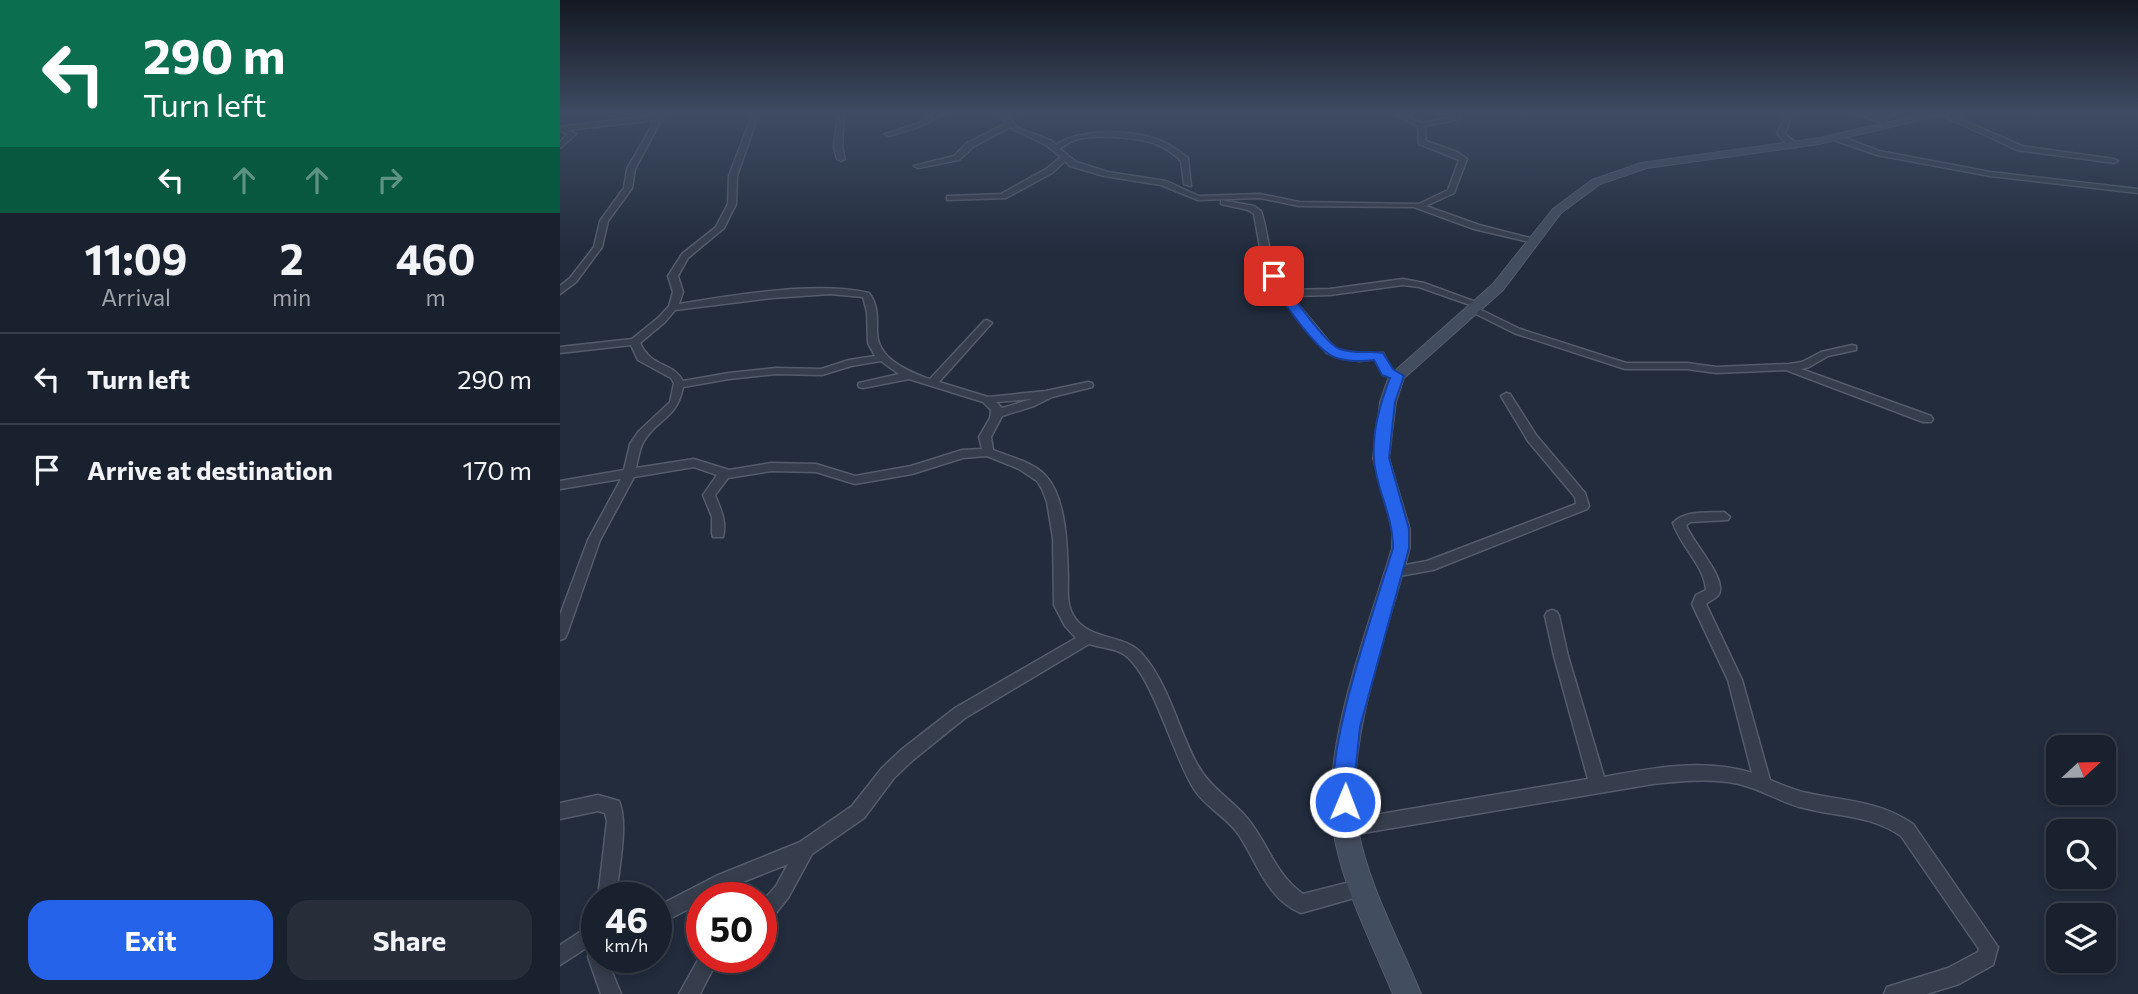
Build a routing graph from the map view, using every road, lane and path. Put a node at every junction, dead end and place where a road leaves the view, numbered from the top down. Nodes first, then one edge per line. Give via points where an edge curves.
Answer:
1 (637, 159) edge
2 (739, 159) edge
3 (949, 159) edge
4 (1062, 159) edge
5 (1066, 159) edge
6 (1184, 159) edge
7 (1463, 159) edge
8 (1687, 159) edge
9 (1911, 159) edge
10 (2102, 159) edge
11 (2114, 161) dead end
12 (918, 166) dead end
13 (1163, 183) junction
14 (1188, 184) junction
15 (2138, 191) edge
16 (1192, 196) junction
17 (950, 198) dead end
18 (1213, 199) junction
19 (1420, 206) junction
20 (1534, 240) junction
21 (560, 291) edge
22 (1283, 293) junction
23 (671, 308) junction
24 (1477, 308) junction
25 (987, 323) dead end
26 (635, 341) junction
27 (1852, 348) dead end
28 (560, 350) edge
29 (881, 358) junction
30 (1787, 367) junction
31 (911, 375) junction
32 (1398, 376) junction
33 (933, 382) junction
34 (679, 385) junction
35 (863, 385) dead end
36 (1088, 385) dead end
37 (1049, 394) junction
38 (1506, 396) dead end
39 (987, 400) junction
40 (998, 413) junction
41 (1927, 419) dead end
42 (988, 452) junction
43 (724, 474) junction
44 (629, 475) junction
45 (560, 485) edge
46 (1724, 517) dead end
47 (718, 534) dead end
48 (1394, 572) junction
49 (1552, 616) dead end
50 (560, 634) edge
51 (1086, 639) junction
52 (1763, 783) junction
53 (1598, 784) junction
54 (560, 811) edge
55 (1345, 828) junction
56 (806, 848) junction
57 (609, 882) edge
58 (1362, 888) junction
59 (777, 898) edge
60 (672, 909) edge
61 (581, 941) edge
62 (560, 956) edge
63 (605, 973) edge
64 (701, 973) edge
65 (611, 994) edge
66 (690, 994) edge
67 (1407, 994) edge
68 (1894, 994) edge

1 - 21 street via 628,188 604,221 598,247
2 - 23 street via 733,176 732,204 717,231 679,263 673,276 677,298
3 - 12 street
4 - 17 street via 1003,196
5 - 13 street via 1099,172
6 - 14 street
7 - 19 street via 1451,191
8 - 20 main road via 1645,165 1596,181 1557,211
9 - 15 street via 1990,174
10 - 11 street
13 - 14 street
13 - 16 street
14 - 16 street
16 - 18 street
18 - 19 street via 1261,196 1300,204
18 - 22 street via 1258,213 1265,253
19 - 20 street via 1477,227
20 - 24 main road
22 - 24 street via 1403,282
22 - 32 street via 1333,352 1359,358 1379,355 1387,372
23 - 26 street
23 - 29 street via 853,290 870,299 873,343
24 - 30 street via 1517,331 1625,366
24 - 32 main road
25 - 33 street
26 - 28 street
26 - 34 street via 642,358 676,376
27 - 30 street
29 - 31 street
29 - 34 street via 822,372 776,371
30 - 41 street
31 - 33 street
31 - 35 street
32 - 48 main road via 1388,402 1381,458 1401,529
33 - 39 street
34 - 44 street via 670,410 642,435
36 - 37 street
37 - 39 street
37 - 40 street
38 - 48 street via 1584,506 1428,566
39 - 40 street
40 - 42 street via 985,437
42 - 43 street via 855,480 826,470 785,467
42 - 51 street via 1046,484 1059,526 1061,605
43 - 44 street via 694,463
43 - 47 street via 709,495 718,517
44 - 45 street
44 - 50 street via 594,540
46 - 52 street via 1689,518 1679,523 1714,582 1713,593 1699,604 1735,680
48 - 55 main road via 1350,727 1344,775
49 - 53 street
51 - 56 street via 960,713 888,773 858,812
51 - 58 street via 1124,648 1138,658 1167,708 1201,786 1244,827 1289,897 1301,904
52 - 53 street via 1736,776 1681,775
52 - 68 street via 1804,801 1893,818 1907,830 1989,947 1986,958 1961,972
53 - 55 street
54 - 57 street via 598,803 613,807
55 - 58 main road
56 - 59 street
56 - 60 street via 722,882
58 - 67 main road
61 - 62 street
63 - 65 street
64 - 66 street

